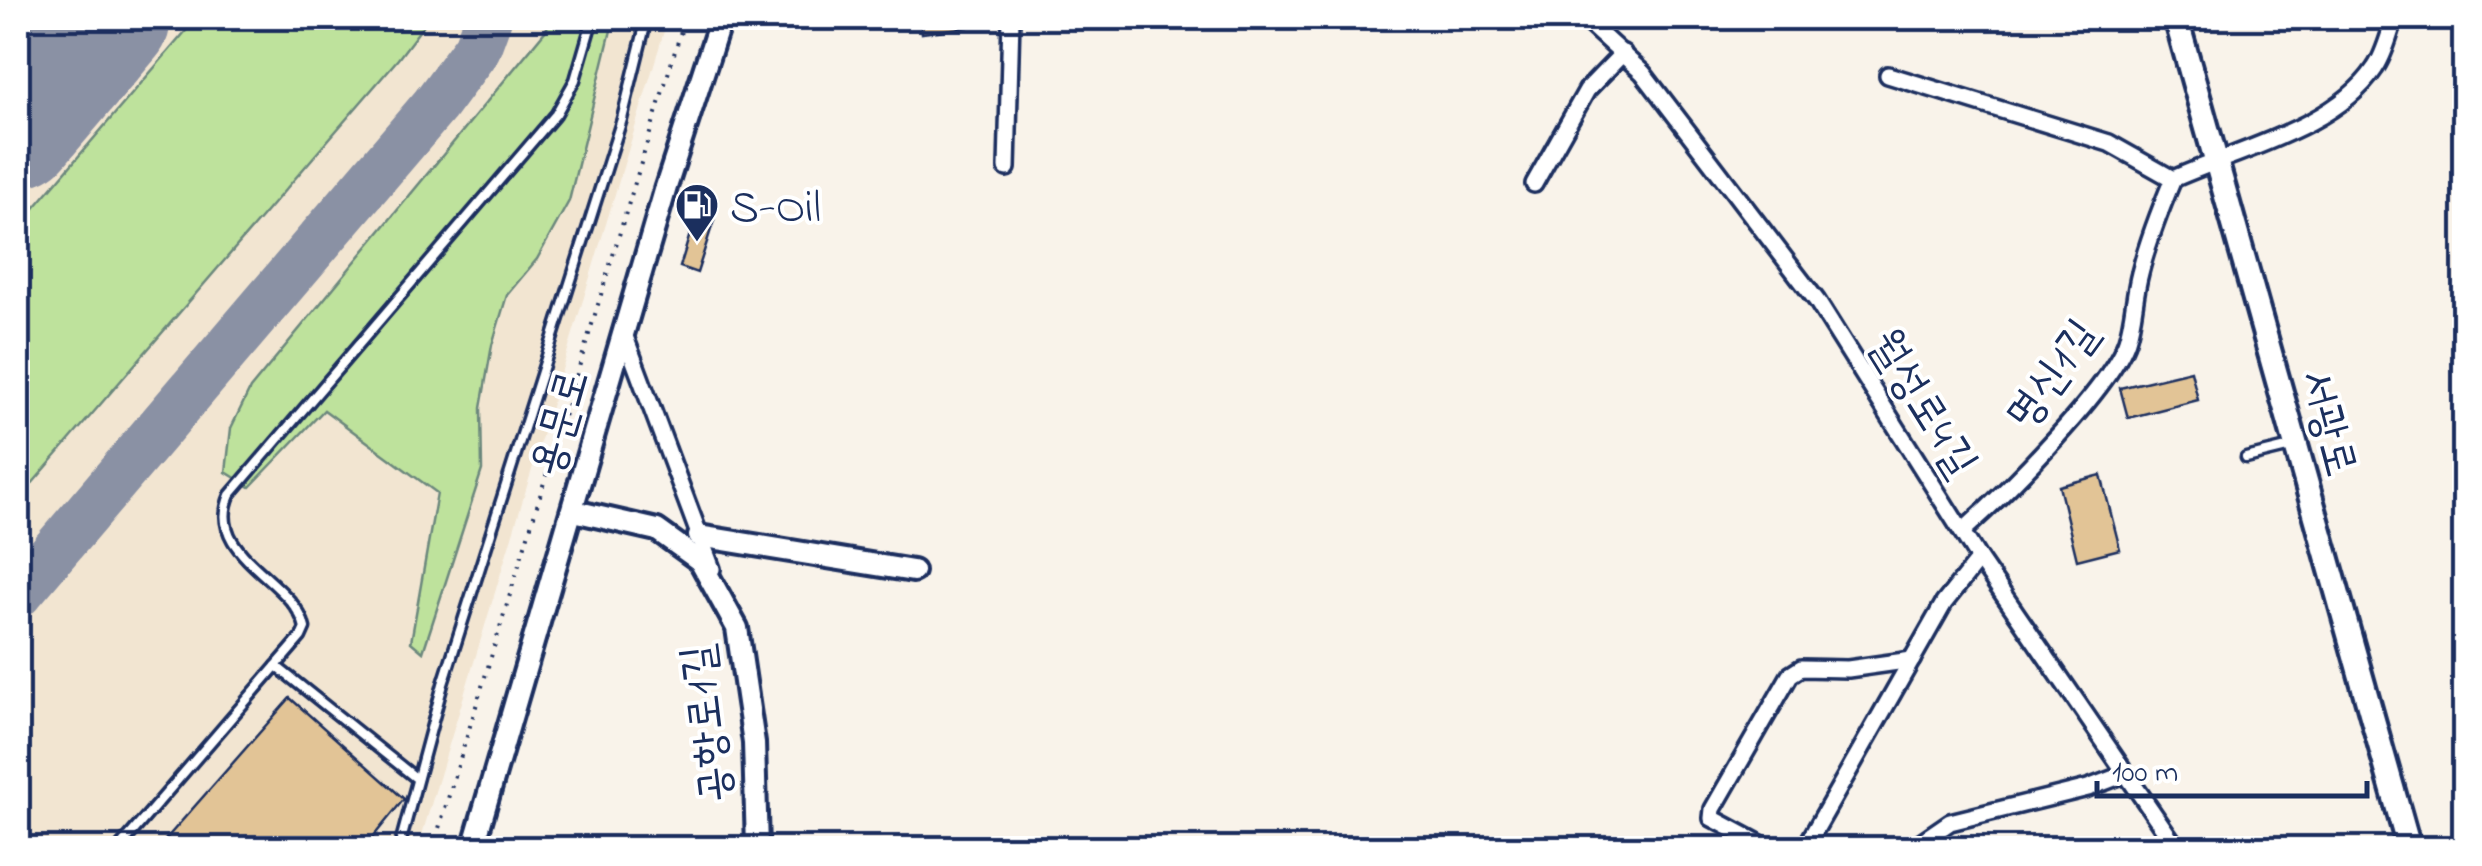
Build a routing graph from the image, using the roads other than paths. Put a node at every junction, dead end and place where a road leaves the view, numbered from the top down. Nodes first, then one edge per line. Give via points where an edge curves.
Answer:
1 (593, 18) edge
2 (648, 18) edge
3 (721, 18) edge
4 (1011, 18) edge
5 (1583, 18) edge
6 (2176, 18) edge
7 (2396, 18) edge
8 (1623, 54) junction
9 (1888, 75) dead end
10 (2217, 159) junction
11 (1007, 168) dead end
12 (2173, 179) junction
13 (1534, 184) dead end
14 (624, 334) junction
15 (2296, 446) junction
16 (2246, 458) dead end
17 (574, 510) junction
18 (1963, 531) junction
19 (700, 536) junction
20 (1979, 559) junction
21 (913, 572) dead end
22 (727, 610) junction
23 (1912, 660) junction
24 (276, 666) junction
25 (2125, 774) junction
26 (418, 779) junction
27 (756, 847) edge
28 (120, 848) edge
29 (400, 848) edge
30 (474, 848) edge
31 (1768, 848) edge
32 (1805, 848) edge
33 (1912, 848) edge
34 (2178, 848) edge
35 (2409, 848) edge

1 - 24 lane via 575,80 556,114 230,494 224,516 238,548 304,622
2 - 26 lane
3 - 14 street, 용문로
4 - 11 street
5 - 8 street, 월성로4길
6 - 10 main road, 서광로
7 - 10 street via 2378,66 2323,118
8 - 13 street via 1588,90
8 - 18 street, 월성로4길 via 1678,116 1816,301
9 - 12 street via 2109,143
10 - 12 street
10 - 15 main road, 서광로
12 - 18 street, 명신1길 via 2116,361
14 - 17 street, 용문로
14 - 19 street
15 - 16 lane
15 - 35 main road, 서광로
17 - 22 street, 공항로1길 via 656,530 700,561
17 - 30 street, 용문로
18 - 20 street, 월성로4길
19 - 21 street
19 - 22 street
20 - 23 street
20 - 25 street, 월성로4길
22 - 27 street, 공항로1길 via 737,628 754,742
23 - 31 street via 1790,674 1713,809 1712,818
23 - 32 street
24 - 26 lane
24 - 28 lane
25 - 33 street via 1950,822
25 - 34 street, 월성로4길
26 - 29 lane

